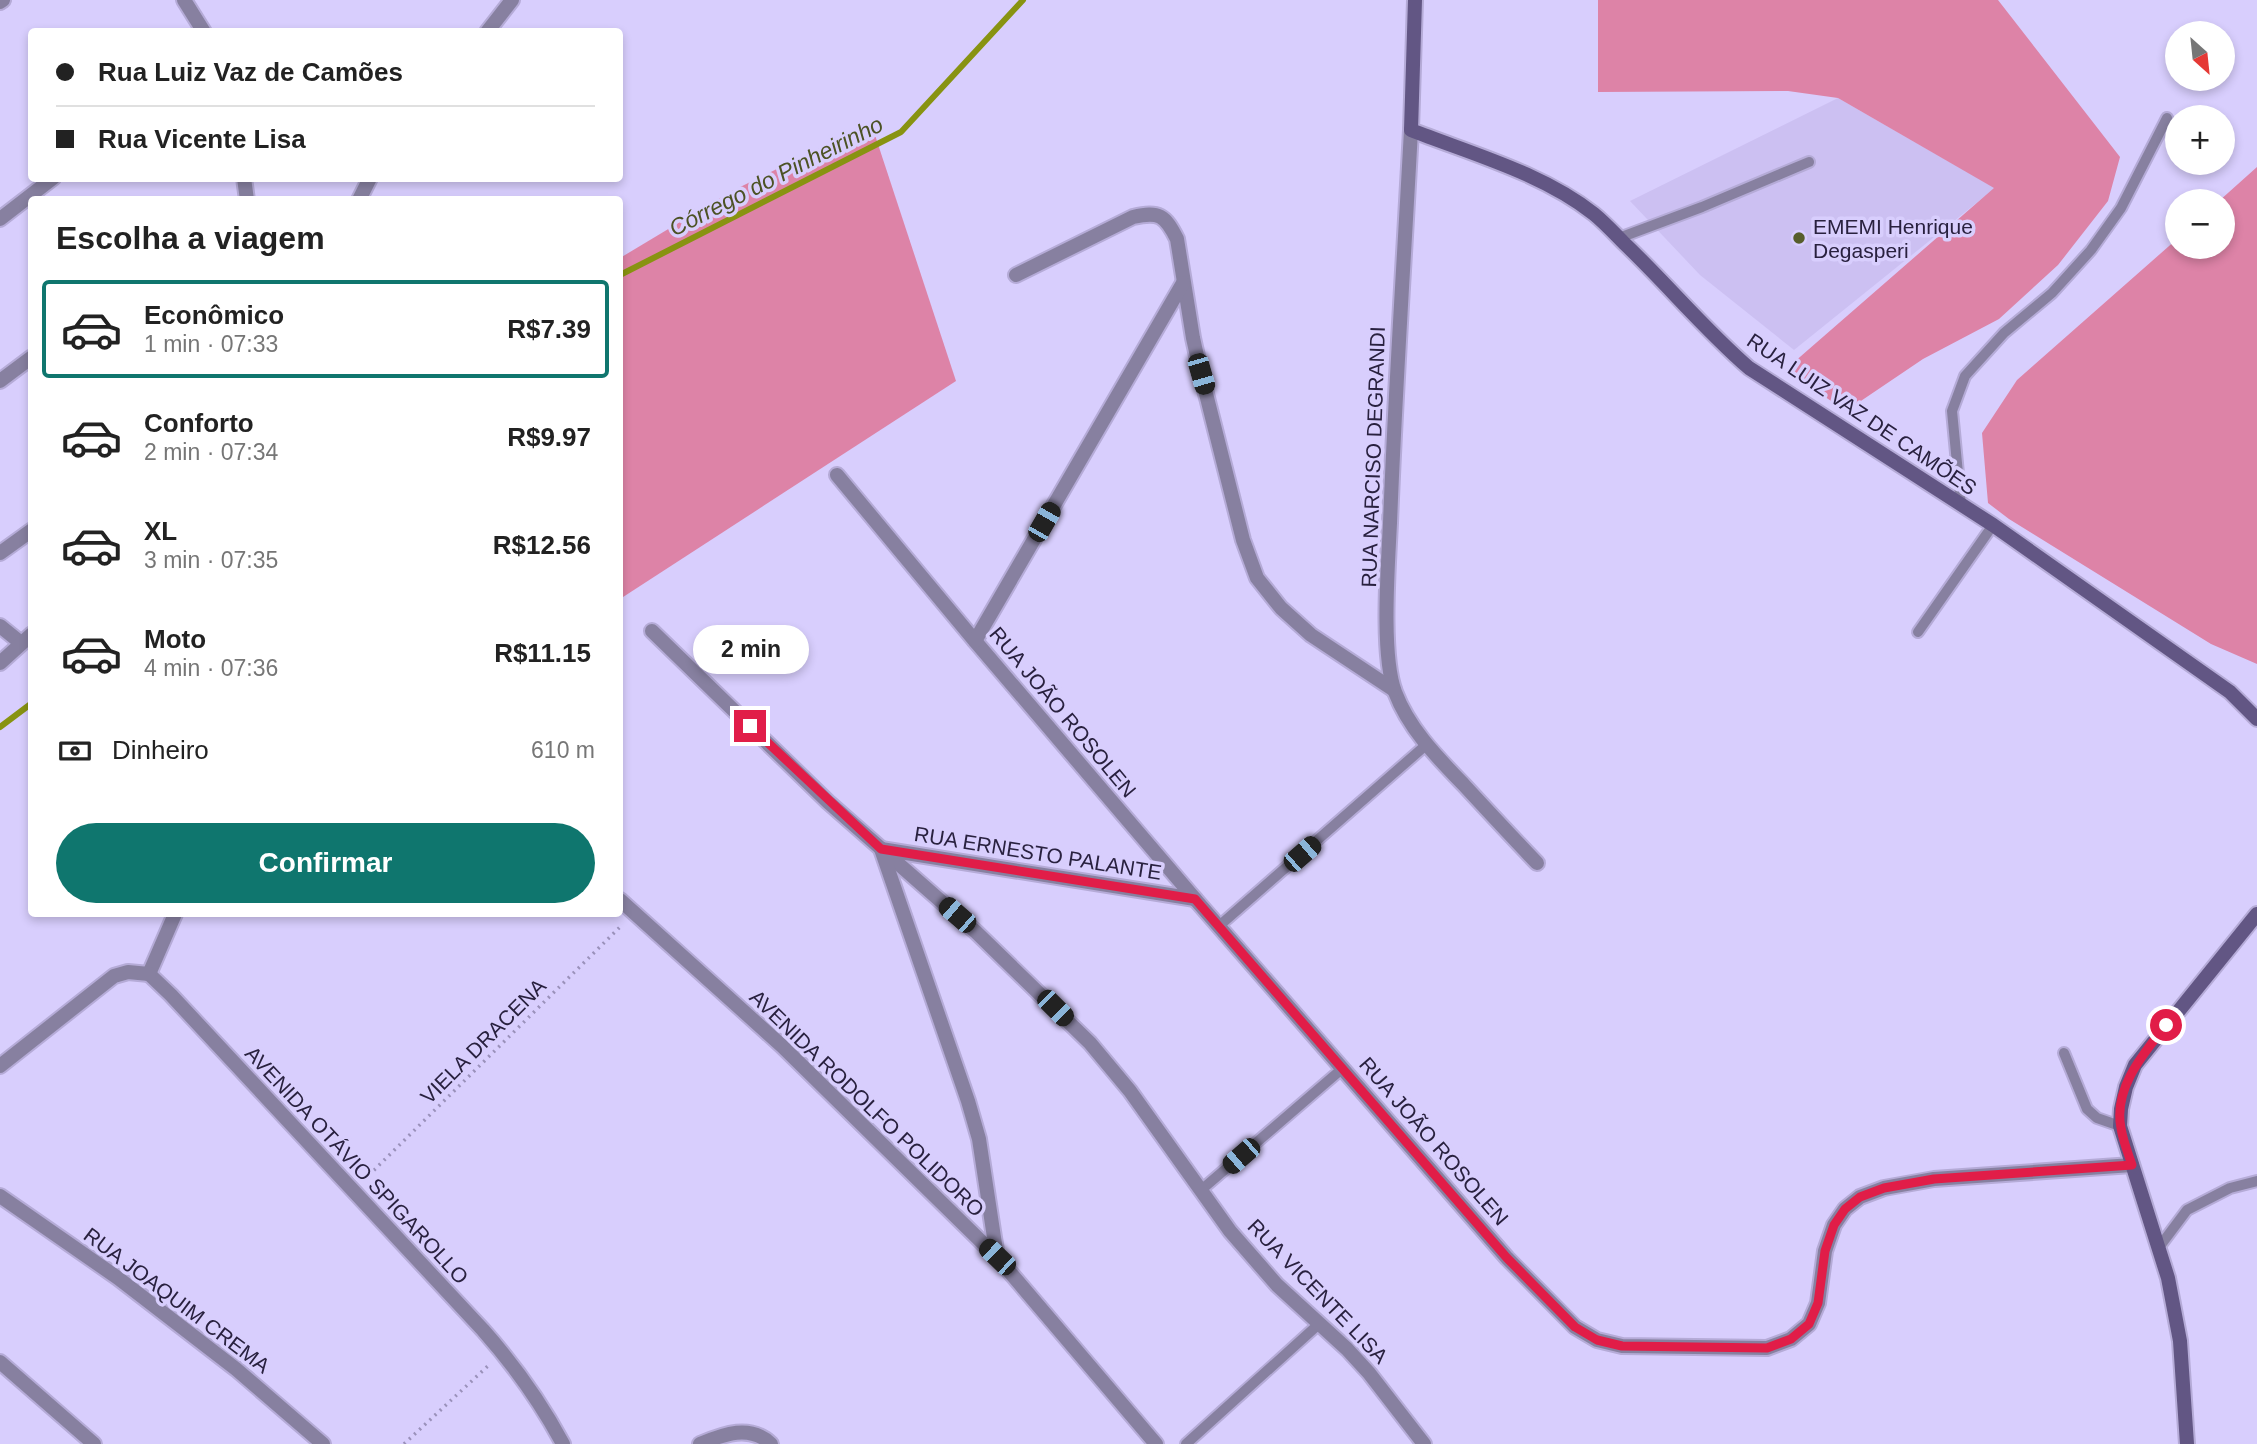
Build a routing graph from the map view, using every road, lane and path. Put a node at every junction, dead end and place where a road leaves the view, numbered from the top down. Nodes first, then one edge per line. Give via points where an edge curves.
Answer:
1 (184, 0) edge
2 (512, 0) edge
3 (1415, 0) edge
4 (202, 28) edge
5 (490, 28) edge
6 (2165, 122) edge
7 (1411, 130) junction
8 (1809, 162) dead end
9 (48, 182) edge
10 (30, 196) edge
11 (28, 197) edge
12 (0, 219) edge
13 (1619, 237) junction
14 (1016, 275) dead end
15 (1183, 283) junction
16 (28, 360) edge
17 (0, 381) edge
18 (837, 475) dead end
19 (1961, 505) junction
20 (1993, 525) junction
21 (28, 533) edge
22 (0, 553) edge
23 (0, 626) edge
24 (652, 631) dead end
25 (1918, 632) dead end
26 (26, 639) edge
27 (975, 641) junction
28 (0, 663) edge
29 (1394, 690) junction
30 (2257, 719) edge
31 (1426, 745) junction
32 (881, 849) junction
33 (1537, 863) dead end
34 (1195, 899) junction
35 (623, 903) edge
36 (634, 914) junction
37 (2257, 914) edge
38 (174, 917) edge
39 (1219, 926) junction
40 (149, 974) junction
41 (2064, 1053) dead end
42 (0, 1066) edge
43 (1343, 1068) junction
44 (2120, 1126) junction
45 (2132, 1165) junction
46 (2257, 1181) edge
47 (354, 1191) junction
48 (1200, 1191) junction
49 (0, 1196) edge
50 (2160, 1246) junction
51 (997, 1257) junction
52 (1320, 1323) junction
53 (502, 1353) junction
54 (0, 1362) edge
55 (94, 1444) edge
56 (323, 1444) edge
57 (404, 1444) edge
58 (564, 1444) edge
59 (700, 1444) edge
60 (771, 1444) edge
61 (1156, 1444) edge
62 (1186, 1444) edge
63 (1424, 1444) edge
64 (2187, 1444) edge

1 - 4 street
2 - 5 street
3 - 7 main road, RUA NARCISO DEGRANDI
6 - 19 lane via 2121,208 2091,250 1965,376 1952,411
7 - 13 main road, RUA LUIZ VAZ DE CAMÕES via 1532,177 1569,197
7 - 29 street, RUA NARCISO DEGRANDI via 1389,548 1388,635
8 - 13 lane
9 - 10 street
11 - 12 street
13 - 19 main road, RUA LUIZ VAZ DE CAMÕES via 1749,368
14 - 15 street via 1102,231 1150,214 1170,225 1177,239
15 - 27 street
15 - 29 street via 1223,465 1257,578 1311,635
16 - 17 street
18 - 27 street, RUA JOÃO ROSOLEN
19 - 20 main road, RUA LUIZ VAZ DE CAMÕES
20 - 25 lane
20 - 30 main road, RUA LUIZ VAZ DE CAMÕES via 2230,692
21 - 22 street
23 - 26 street
24 - 32 street, RUA VICENTE LISA
26 - 28 street
27 - 34 street, RUA JOÃO ROSOLEN
29 - 31 street, RUA NARCISO DEGRANDI
31 - 33 street, RUA NARCISO DEGRANDI
31 - 39 lane
32 - 34 street, RUA ERNESTO PALANTE
32 - 48 street, RUA VICENTE LISA via 976,932 1090,1043
32 - 51 street, RUA ERNESTO PALANTE via 979,1139
34 - 39 street, RUA JOÃO ROSOLEN
35 - 36 street, AVENIDA RODOLFO POLIDORO
36 - 47 path, VIELA DRACENA
36 - 51 street, AVENIDA RODOLFO POLIDORO via 782,1046
37 - 44 main road via 2134,1065
38 - 40 street
39 - 43 street, RUA JOÃO ROSOLEN
40 - 42 street via 114,976
40 - 47 street, AVENIDA OTÁVIO SPIGAROLLO
41 - 44 lane via 2087,1109
43 - 45 street, RUA JOÃO ROSOLEN via 1507,1258 1575,1327 1597,1340 1622,1346 1767,1348 1791,1339 1809,1324 1818,1303 1825,1251 1834,1225 1860,1197 1884,1188 1934,1179
43 - 48 lane
44 - 45 main road
45 - 50 main road
46 - 50 lane via 2230,1188 2188,1210
47 - 53 street, AVENIDA OTÁVIO SPIGAROLLO
48 - 52 street, RUA VICENTE LISA via 1260,1266
49 - 56 street, RUA JOAQUIM CREMA via 236,1369
50 - 64 main road via 2180,1341
51 - 61 street, AVENIDA RODOLFO POLIDORO
52 - 62 lane
52 - 63 street, RUA VICENTE LISA via 1369,1373
53 - 57 path
53 - 58 street, AVENIDA OTÁVIO SPIGAROLLO
54 - 55 street
59 - 60 street via 752,1432

